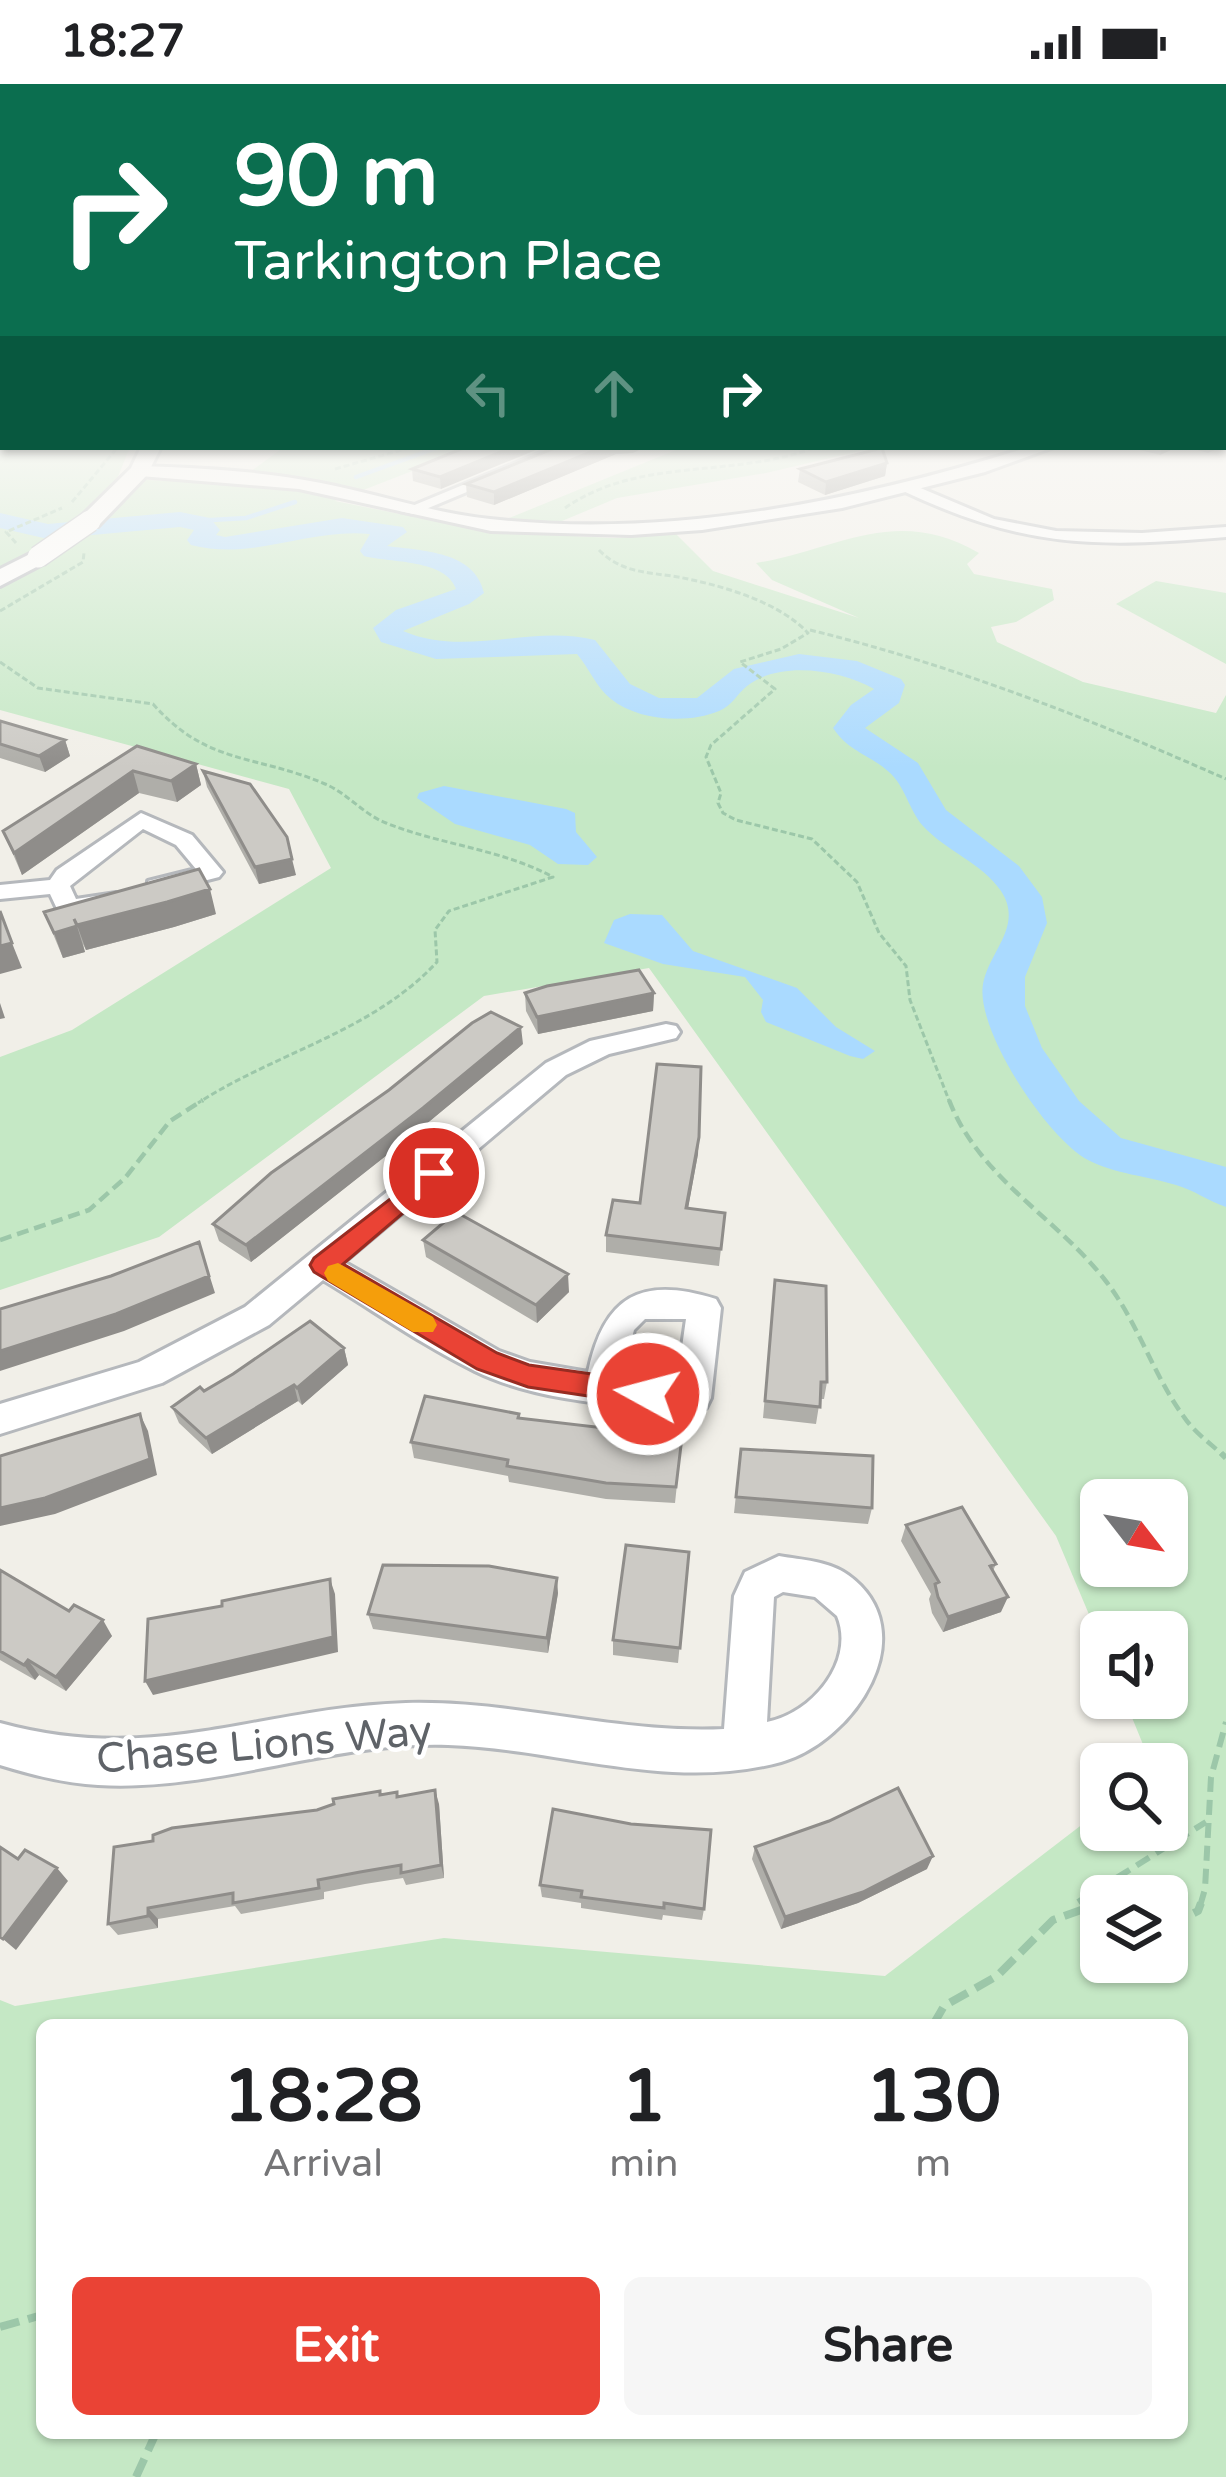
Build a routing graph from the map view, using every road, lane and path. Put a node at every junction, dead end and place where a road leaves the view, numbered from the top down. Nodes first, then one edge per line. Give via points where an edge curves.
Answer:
1 (20, 545) edge
2 (47, 545) edge
3 (594, 547) dead end
4 (30, 554) junction
5 (86, 557) dead end
6 (0, 578) edge
7 (0, 611) edge
8 (805, 627) junction
9 (838, 638) junction
10 (796, 642) junction
11 (0, 662) edge
12 (1226, 779) edge
13 (58, 886) junction
14 (0, 892) edge
15 (666, 1032) dead end
16 (0, 1240) edge
17 (324, 1265) junction
18 (602, 1389) dead end
19 (0, 1419) edge
20 (1226, 1458) edge
21 (1226, 1722) edge
22 (0, 1744) edge
23 (744, 1748) dead end
24 (1206, 1821) junction
25 (1074, 1905) junction
26 (1080, 1905) edge
27 (1188, 1916) edge
28 (935, 2019) edge
29 (36, 2316) edge
30 (0, 2326) edge
31 (153, 2439) edge
32 (136, 2477) edge

1 - 4 path
2 - 4 main road, bridge
3 - 8 path via 630,570 681,577 773,607
4 - 6 main road
5 - 7 path
8 - 9 path
8 - 10 path
9 - 10 path
9 - 12 path via 902,654
10 - 20 path via 742,661 775,689 703,754 723,813 812,839 856,881 879,933 906,966 910,1000 957,1121 999,1176 1106,1281 1184,1418
11 - 16 path via 38,688 152,704 204,748 329,785 368,816 527,862 553,877 449,911 435,930 437,962 412,989 343,1032 244,1073 170,1121 88,1210
13 - 13 street via 141,820 184,840 211,872 68,908
13 - 14 street
15 - 17 street via 600,1047 556,1069
17 - 18 street via 487,1361
17 - 19 street via 186,1358
21 - 24 path
22 - 23 street, Chase Lions Way via 71,1762 127,1764 407,1724 651,1751
24 - 25 path
24 - 27 path via 1205,1889
25 - 26 path
25 - 28 path via 995,1978 967,1988
29 - 30 path
31 - 32 path

